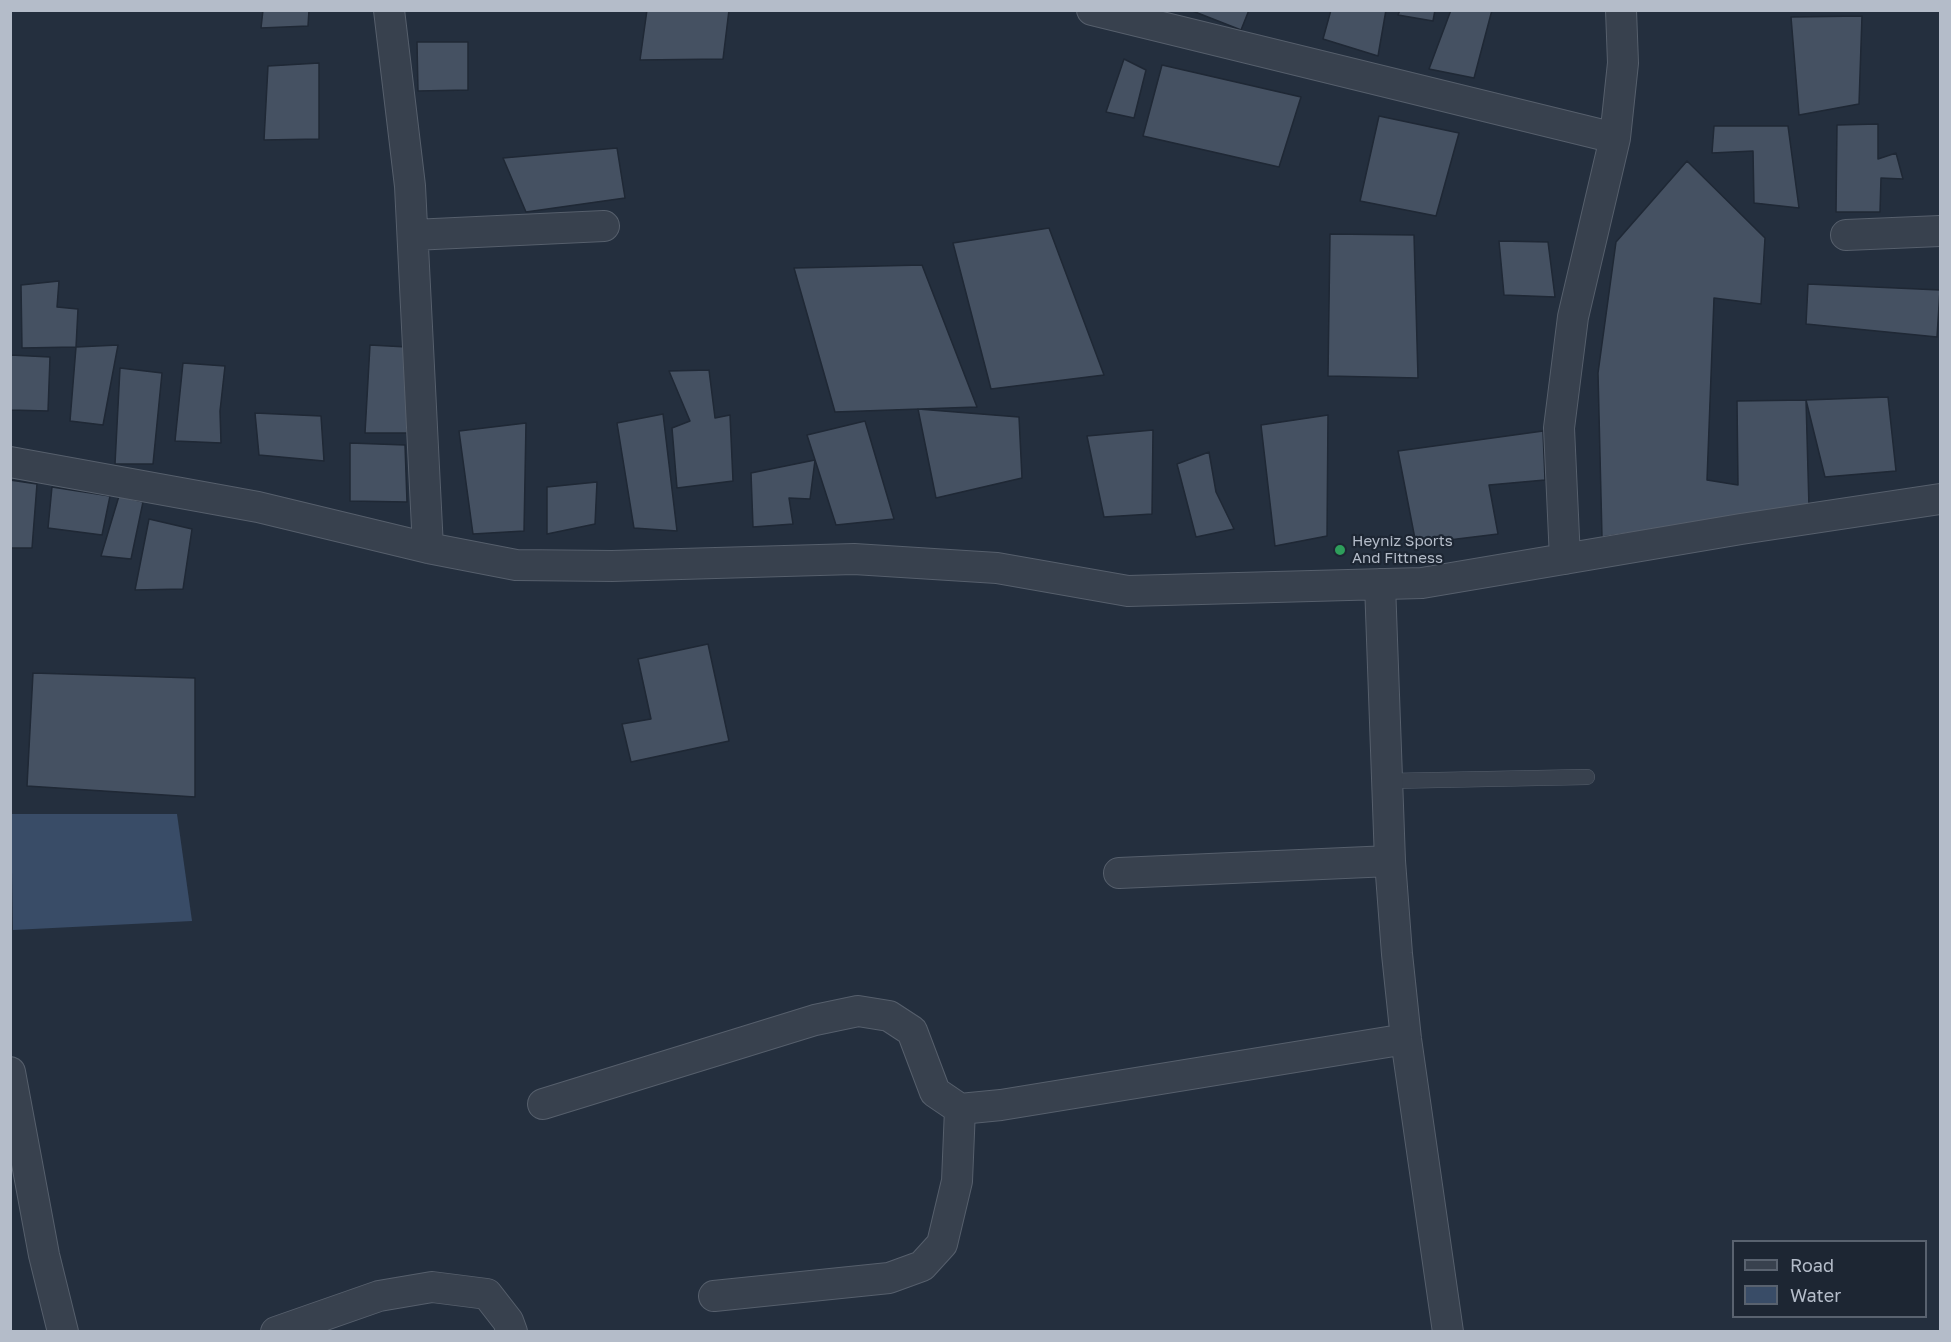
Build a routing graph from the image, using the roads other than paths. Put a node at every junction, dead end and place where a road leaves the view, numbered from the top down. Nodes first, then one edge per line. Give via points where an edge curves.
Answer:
1 (389, 10) edge
2 (1092, 10) edge
3 (1621, 10) edge
4 (1615, 138) junction
5 (604, 226) dead end
6 (1941, 231) edge
7 (413, 235) junction
8 (1846, 235) dead end
9 (10, 462) edge
10 (1941, 499) edge
11 (428, 548) junction
12 (1565, 559) junction
13 (1380, 584) junction
14 (1587, 777) dead end
15 (1388, 781) junction
16 (1390, 861) junction
17 (1119, 873) dead end
18 (1406, 1039) junction
19 (10, 1072) edge
20 (543, 1104) dead end
21 (960, 1109) junction
22 (714, 1296) dead end
23 (63, 1332) edge
24 (276, 1332) edge
25 (512, 1332) edge
26 (1448, 1332) edge

1 - 7 street
2 - 4 street
3 - 4 street via 1623,63
4 - 12 street via 1573,317 1558,428
5 - 7 street
6 - 8 street
7 - 11 street
9 - 11 street via 258,507
10 - 12 street
11 - 13 street via 516,565 854,559 997,568 1128,591
12 - 13 street via 1422,583
13 - 15 street
14 - 15 lane
15 - 16 street
16 - 17 street
16 - 18 street
18 - 21 street
18 - 26 street
19 - 23 street
20 - 21 street via 815,1020 858,1011 889,1016 912,1031 935,1092
21 - 22 street via 957,1181 945,1234 942,1244 922,1266 889,1278
24 - 25 street via 379,1296 432,1287 487,1294

